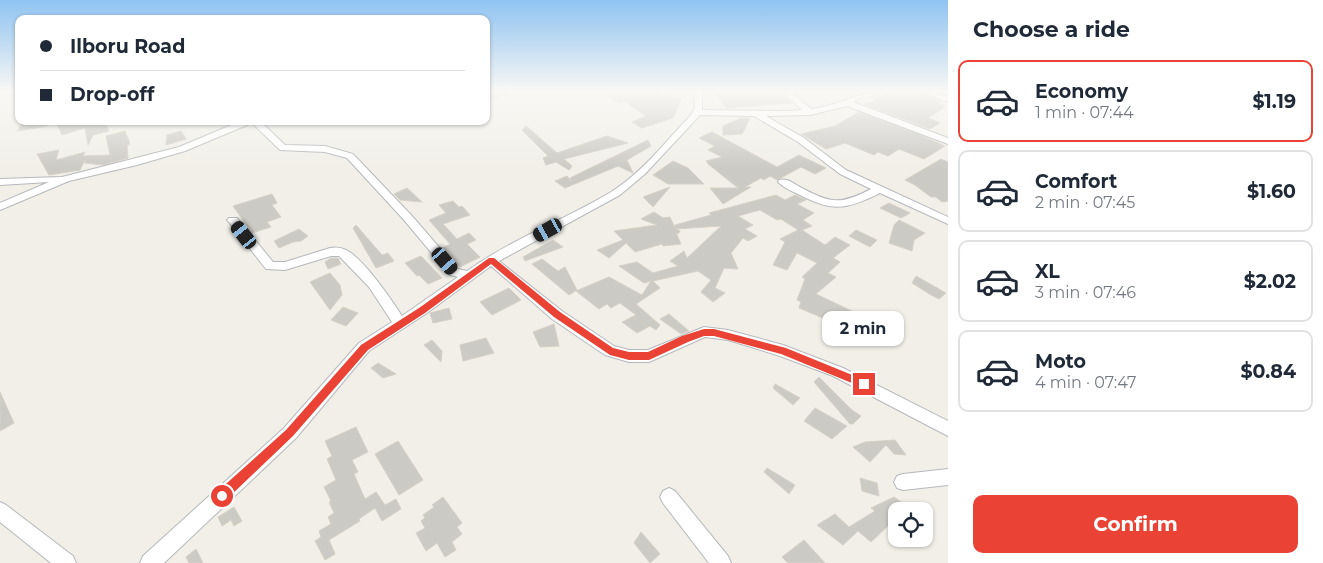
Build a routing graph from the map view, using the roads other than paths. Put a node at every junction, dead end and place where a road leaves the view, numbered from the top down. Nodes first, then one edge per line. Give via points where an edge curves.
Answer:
1 (692, 117) edge
2 (763, 117) edge
3 (885, 117) edge
4 (239, 125) edge
5 (259, 125) edge
6 (948, 141) edge
7 (66, 179) junction
8 (0, 182) edge
9 (784, 182) dead end
10 (878, 190) junction
11 (0, 207) edge
12 (233, 220) dead end
13 (948, 221) edge
14 (491, 260) junction
15 (468, 276) junction
16 (400, 323) junction
17 (948, 429) edge
18 (948, 477) edge
19 (903, 482) dead end
20 (669, 497) dead end
21 (0, 511) edge
22 (152, 562) edge
23 (66, 563) edge
24 (721, 563) edge

1 - 14 street via 650,164 616,193
2 - 10 street via 801,140 843,172
3 - 6 street
4 - 7 street via 182,149
5 - 15 street via 283,148 325,148 350,156 454,272
7 - 8 street
7 - 11 street
9 - 10 street via 814,197 839,203 852,203
10 - 13 street
12 - 16 street via 267,264 274,268 330,252 343,253 374,284
14 - 15 street
14 - 17 street via 557,315 610,351 629,356 649,356 704,332 728,335 838,372
15 - 16 street
16 - 22 street via 364,347 290,433
18 - 19 street
20 - 24 street
21 - 23 street

